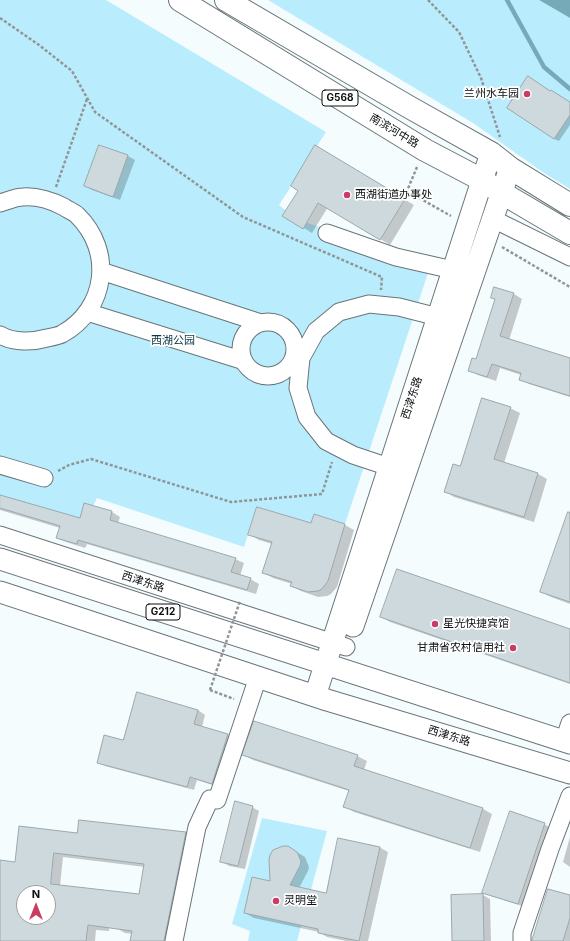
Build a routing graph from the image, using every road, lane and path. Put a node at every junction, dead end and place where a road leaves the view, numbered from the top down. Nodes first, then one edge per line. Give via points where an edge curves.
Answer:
1 (180, 0) edge
2 (226, 0) edge
3 (428, 0) edge
4 (0, 18) edge
5 (88, 99) junction
6 (496, 146) junction
7 (510, 168) junction
8 (482, 180) junction
9 (502, 193) junction
10 (52, 200) junction
11 (0, 203) edge
12 (570, 205) edge
13 (493, 219) junction
14 (327, 233) dead end
15 (570, 233) edge
16 (570, 257) edge
17 (453, 270) junction
18 (101, 271) junction
19 (381, 304) junction
20 (87, 312) junction
21 (438, 316) junction
22 (261, 323) junction
23 (0, 335) edge
24 (297, 358) junction
25 (244, 361) junction
26 (338, 447) junction
27 (0, 465) edge
28 (389, 467) junction
29 (44, 478) joint
30 (0, 535) edge
31 (0, 559) edge
32 (0, 592) edge
33 (240, 601) dead end
34 (339, 645) junction
35 (332, 666) junction
36 (258, 677) junction
37 (321, 698) junction
38 (237, 699) dead end
39 (568, 736) edge
40 (570, 773) edge
41 (570, 796) edge
42 (174, 941) edge
43 (522, 941) edge

1 - 8 highway, 南滨河中路 / G568 via 425,150
2 - 6 highway, G568 via 409,107
3 - 6 path via 459,32 481,78
4 - 5 path via 72,71
5 - 10 path
5 - 19 path via 95,112 243,217 382,277
6 - 7 highway, G568
6 - 8 main road, 西津东路
7 - 9 main road, 西津东路
7 - 12 highway, G568
8 - 9 highway, 南滨河中路 / G568
8 - 17 main road, 西津东路
9 - 13 main road, 西津东路
9 - 15 highway, 南滨河中路 / G568
10 - 11 street via 24,197
10 - 18 street via 76,214 94,237
13 - 16 street
13 - 34 main road, 西津东路
14 - 17 street via 396,257
17 - 21 main road, 西津东路
18 - 20 street via 98,292
18 - 22 street
19 - 21 street
19 - 24 street via 369,304 339,312 316,331
20 - 23 street via 61,334 34,342
20 - 25 street
21 - 28 main road, 西津东路
22 - 24 street via 276,324 285,329 292,337
22 - 25 street via 247,332 242,341
24 - 25 street via 280,373 270,376 250,370
24 - 26 street via 298,388 307,417 326,440
26 - 28 street
26 - 29 path via 322,494 231,502 91,459 69,465
27 - 29 street
28 - 34 main road, 西津东路
30 - 34 street, 西津东路
31 - 35 main road, 西津东路 / G212
32 - 36 main road, 西津东路
33 - 38 path, bridge via 210,690
34 - 35 main road, 西津东路
35 - 37 main road, 西津东路
35 - 39 main road, 西津东路 / G212
36 - 37 main road, 西津东路
36 - 42 street via 217,800 210,798 197,827
37 - 40 main road, 西津东路
41 - 43 street via 522,933

